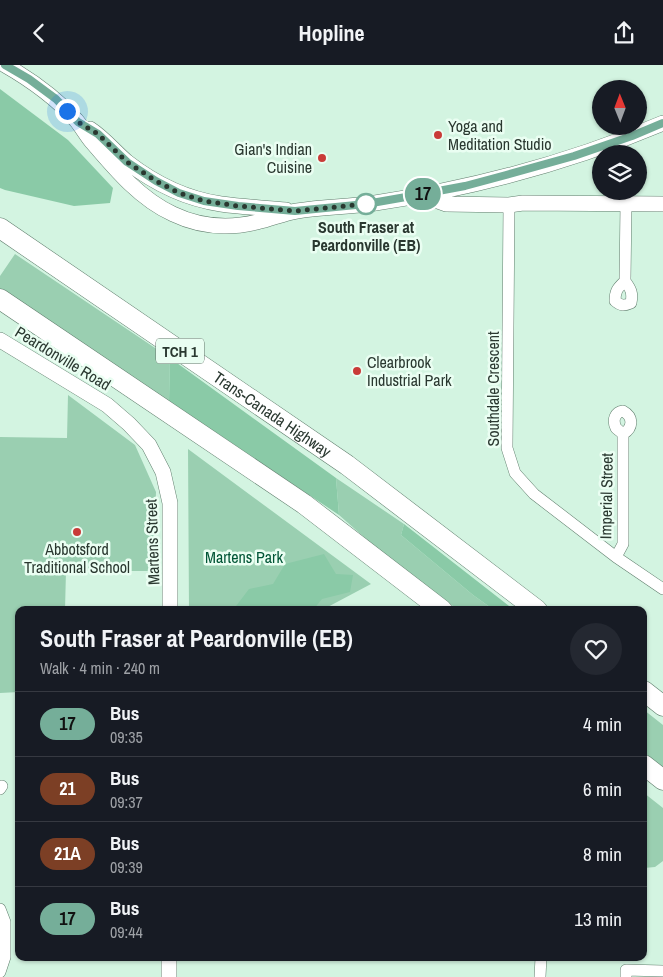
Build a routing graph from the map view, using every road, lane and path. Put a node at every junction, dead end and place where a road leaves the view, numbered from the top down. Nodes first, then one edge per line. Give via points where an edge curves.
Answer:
1 (5, 65) edge
2 (78, 122) junction
3 (663, 123) edge
4 (420, 195) junction
5 (663, 203) edge
6 (626, 204) junction
7 (509, 205) junction
8 (295, 211) junction
9 (0, 228) edge
10 (625, 281) dead end
11 (0, 299) edge
12 (0, 341) edge
13 (107, 405) joint
14 (623, 434) dead end
15 (616, 557) junction
16 (663, 589) edge
17 (170, 606) edge
18 (437, 606) edge
19 (532, 606) edge
20 (647, 693) edge
21 (663, 706) edge
22 (647, 767) edge
23 (663, 780) edge
24 (0, 909) edge
25 (169, 961) edge
26 (541, 961) edge
27 (663, 971) edge
28 (0, 972) edge
29 (169, 977) edge
30 (540, 977) edge
31 (626, 977) edge

1 - 2 main road via 56,99
2 - 8 main road via 98,134 127,162 179,193 204,201
2 - 8 main road via 118,172 148,200 173,214 217,227 258,222
3 - 4 main road via 574,156 498,178
4 - 7 main road via 446,204
4 - 8 main road
5 - 6 main road
6 - 7 main road
6 - 10 street
7 - 15 street, Southdale Crescent via 507,448 515,473 534,494
9 - 19 highway, Trans-Canada Highway / TCH 1 via 347,465
11 - 18 highway via 304,504
12 - 13 main road, Peardonville Road
13 - 17 main road, Martens Street via 149,445 163,472 170,503
14 - 15 street, Imperial Street via 622,544
15 - 16 street, Southdale Crescent
20 - 21 highway
22 - 23 highway
24 - 28 street via 5,922 5,957
25 - 29 main road
26 - 30 street
27 - 31 street via 626,970

